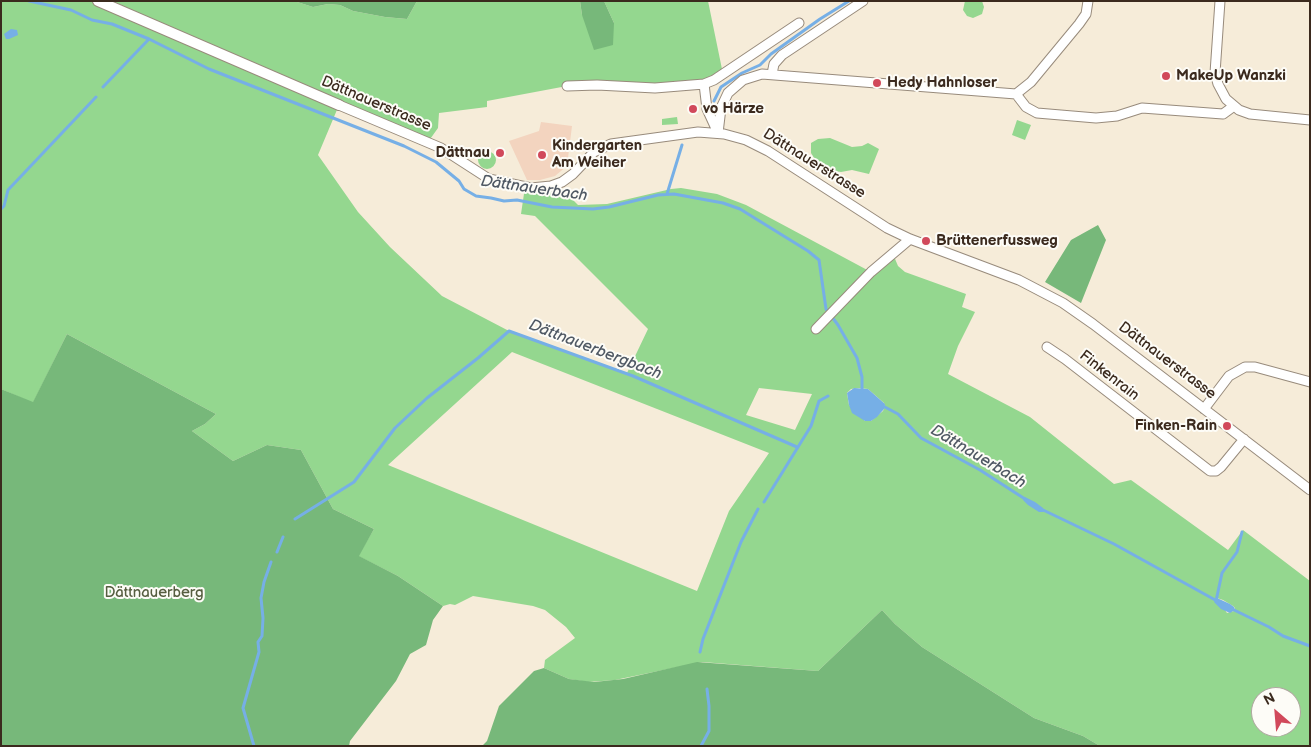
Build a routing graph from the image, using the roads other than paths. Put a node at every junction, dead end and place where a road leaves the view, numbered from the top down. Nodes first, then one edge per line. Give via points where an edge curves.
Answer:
1 (98, 1) edge
2 (863, 1) edge
3 (1088, 1) edge
4 (1220, 1) edge
5 (799, 23) dead end
6 (772, 74) junction
7 (704, 84) junction
8 (567, 86) dead end
9 (1016, 94) junction
10 (339, 105) joint
11 (1234, 106) junction
12 (1310, 120) edge
13 (718, 133) junction
14 (910, 239) junction
15 (816, 329) dead end
16 (1047, 348) dead end
17 (1310, 382) edge
18 (1204, 409) junction
19 (1244, 439) junction
20 (1310, 490) edge

1 - 10 street, Dättnauerstrasse
2 - 6 street via 782,55 774,64
3 - 9 street via 1086,14 1079,24 1031,82
4 - 11 street via 1215,73 1220,89
5 - 7 street
6 - 9 street
6 - 13 street via 748,78 732,89 721,108
7 - 8 street via 650,88
7 - 13 street via 706,109
9 - 11 street via 1031,111 1108,118 1142,108 1223,114
10 - 13 street, Dättnauerstrasse via 442,148 489,179 531,188 562,182 589,156 605,146 691,133
11 - 12 street via 1256,116
13 - 14 street, Dättnauerstrasse via 760,146
14 - 15 street via 871,272
14 - 18 street, Dättnauerstrasse via 1048,294 1093,324
16 - 19 street, Finkenrain via 1210,470 1221,467
17 - 18 street via 1245,367 1226,379
18 - 19 street, Dättnauerstrasse
19 - 20 street, Dättnauerstrasse

